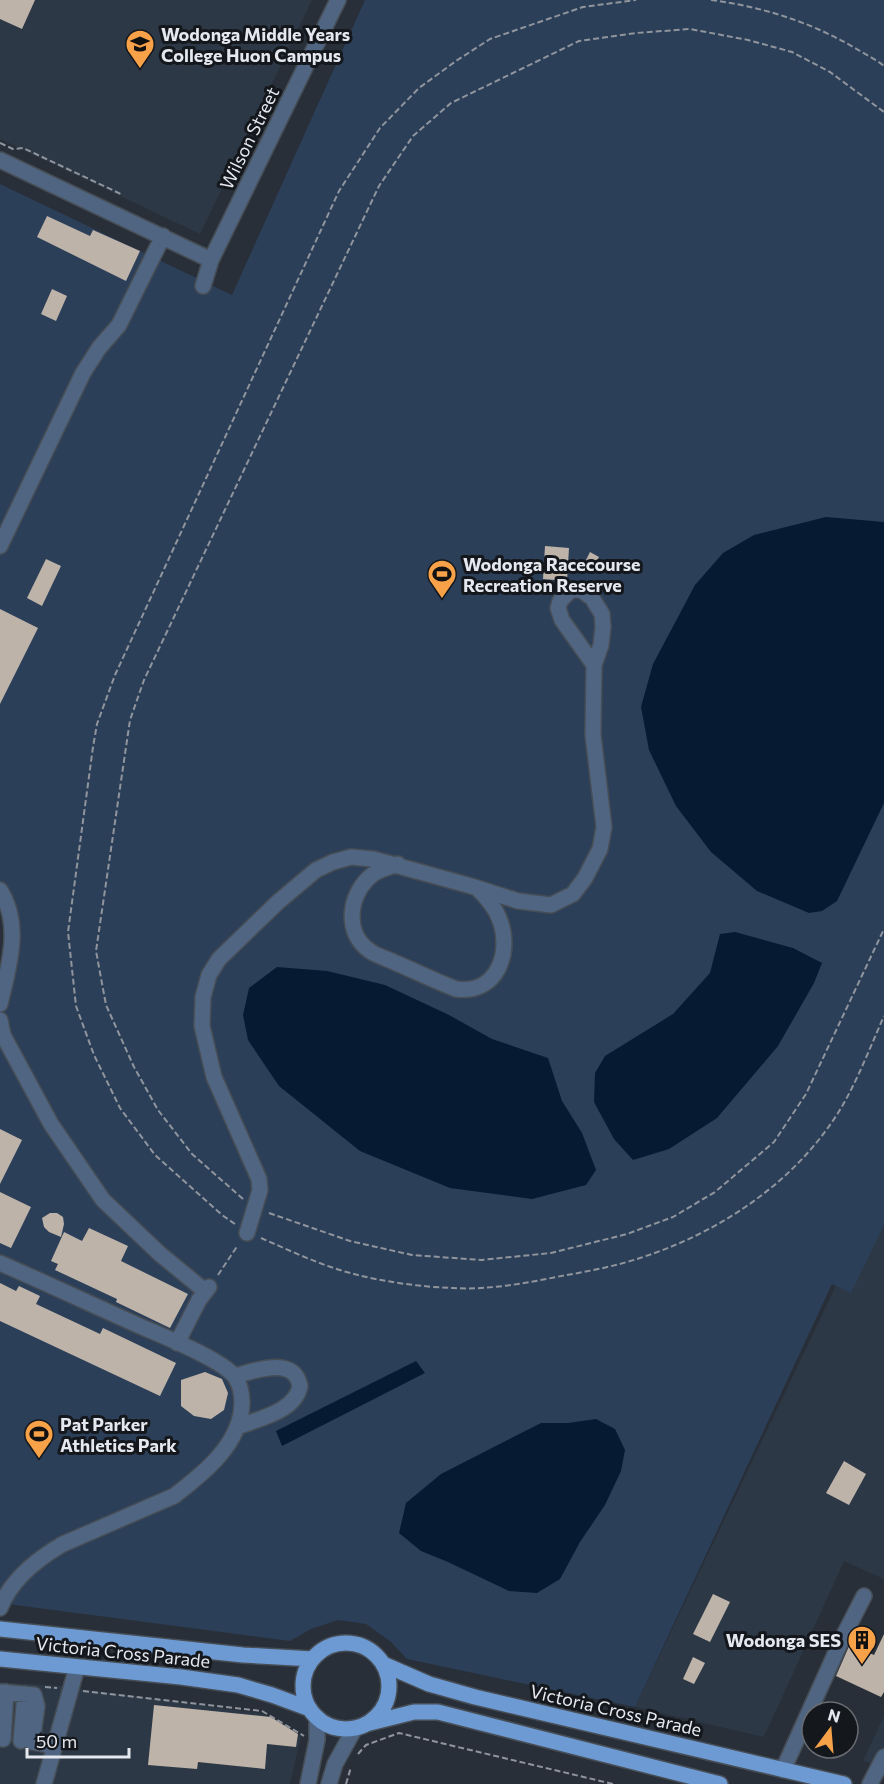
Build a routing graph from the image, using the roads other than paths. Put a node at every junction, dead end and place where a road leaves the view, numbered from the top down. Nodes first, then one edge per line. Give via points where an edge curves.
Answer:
1 (338, 0) edge
2 (0, 160) edge
3 (163, 236) junction
4 (211, 260) junction
5 (203, 286) dead end
6 (4, 528) edge
7 (0, 546) edge
8 (594, 665) dead end
9 (398, 864) junction
10 (476, 887) junction
11 (0, 890) edge
12 (0, 1004) edge
13 (0, 1020) edge
14 (247, 1233) road end
15 (0, 1263) edge
16 (177, 1343) junction
17 (235, 1376) junction
18 (238, 1427) junction
19 (864, 1596) dead end
20 (0, 1608) edge
21 (0, 1629) edge
22 (0, 1659) edge
23 (313, 1659) junction
24 (383, 1664) junction
25 (77, 1667) junction
26 (12, 1693) edge
27 (313, 1713) junction
28 (361, 1726) junction
29 (14, 1740) edge
30 (55, 1746) junction
31 (884, 1756) edge
32 (782, 1777) edge
33 (44, 1784) edge
34 (308, 1784) edge
35 (329, 1784) edge
36 (717, 1784) edge
37 (844, 1784) edge
38 (870, 1784) edge

1 - 4 street, Wilson Street
2 - 3 street
3 - 4 street
3 - 6 street via 119,325 83,373
4 - 5 street, Wilson Street
6 - 7 street
8 - 10 street via 593,735 604,827 600,849 585,878 573,894 551,905 518,902
9 - 10 street
9 - 10 street via 375,873 358,891 352,914 359,940 370,951 447,986 468,990 495,975 505,944 499,918
9 - 14 street via 351,857 316,870 219,959 208,975 202,1026 214,1077 261,1190
11 - 12 street via 11,918 13,939
13 - 16 street via 3,1035 51,1124 103,1200 160,1254 207,1289
15 - 16 street
16 - 17 street
17 - 18 street via 241,1395
17 - 18 street via 279,1367 294,1375 300,1386 294,1400 281,1410
18 - 20 street via 212,1462 174,1496 48,1552 18,1579
19 - 32 street
21 - 23 main road, Victoria Cross Parade
22 - 25 main road, Victoria Cross Parade
23 - 24 main road via 324,1648 349,1643 362,1646
23 - 27 main road via 303,1678 303,1689
24 - 28 main road via 388,1677 384,1705
24 - 32 main road, Victoria Cross Parade via 429,1684 701,1749
25 - 27 main road, Victoria Cross Parade via 238,1685
25 - 30 street
26 - 29 street
26 - 29 street via 34,1695 36,1706
27 - 28 main road via 334,1727
27 - 34 street via 317,1740
28 - 35 street via 335,1764
28 - 36 main road via 414,1712 438,1712
29 - 30 street
30 - 33 street
31 - 38 street
32 - 37 main road, Victoria Cross Parade

